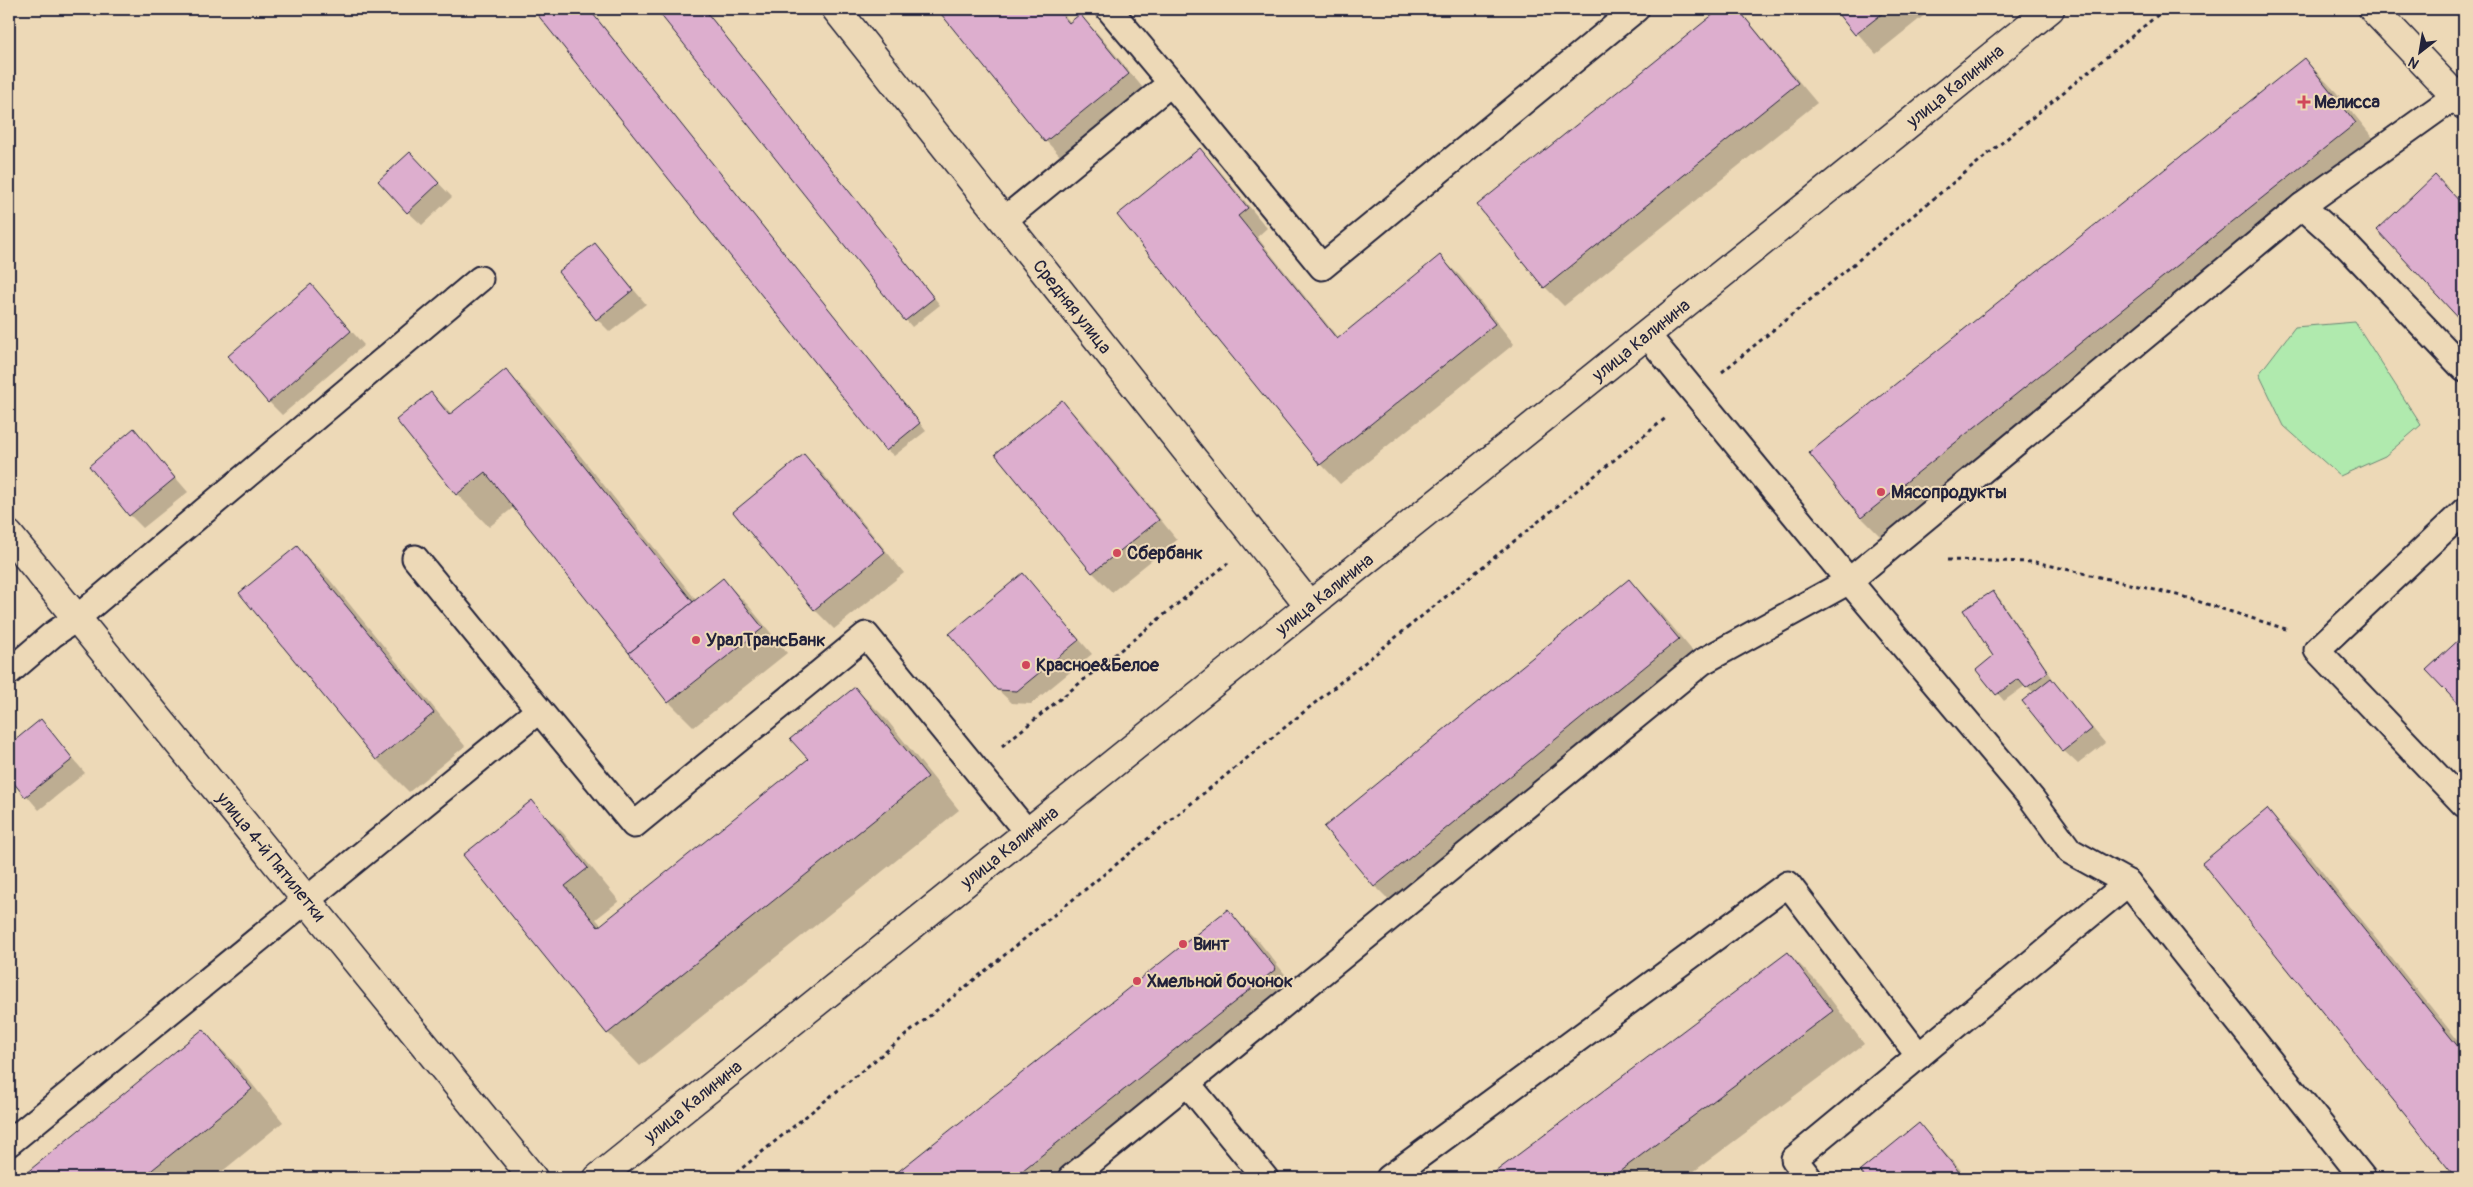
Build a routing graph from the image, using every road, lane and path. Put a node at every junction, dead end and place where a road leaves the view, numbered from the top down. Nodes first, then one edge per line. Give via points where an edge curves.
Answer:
1 (836, 9) edge
2 (1109, 9) edge
3 (1636, 9) edge
4 (2050, 9) edge
5 (2165, 9) edge
6 (2373, 9) edge
7 (1170, 83) junction
8 (2462, 97) edge
9 (2302, 206) junction
10 (1004, 220) junction
11 (480, 280) dead end
12 (1648, 336) junction
13 (2464, 370) edge
14 (1696, 393) junction
15 (2464, 511) edge
16 (9, 535) edge
17 (1258, 539) junction
18 (415, 558) dead end
19 (1947, 560) dead end
20 (1849, 581) junction
21 (1309, 605) junction
22 (77, 618) junction
23 (2325, 642) junction
24 (9, 672) edge
25 (539, 710) junction
26 (975, 768) junction
27 (2464, 804) edge
28 (1027, 832) junction
29 (2128, 883) junction
30 (306, 901) junction
31 (1919, 1056) junction
32 (1187, 1083) junction
33 (9, 1143) edge
34 (533, 1178) edge
35 (598, 1178) edge
36 (730, 1178) edge
37 (1071, 1178) edge
38 (1265, 1178) edge
39 (1389, 1178) edge
40 (1809, 1178) edge
41 (2363, 1178) edge

1 - 10 main road, Средняя улица
2 - 7 lane
3 - 7 lane via 1322,267
4 - 12 main road, улица Калинина
5 - 14 path
6 - 8 main road
7 - 10 lane
8 - 9 lane
9 - 13 lane via 2348,246
9 - 20 lane
10 - 17 main road, Средняя улица
11 - 22 lane
12 - 14 lane
12 - 21 main road, улица Калинина
14 - 20 lane
14 - 36 path
15 - 23 lane
16 - 22 main road, улица 4-й Пятилетки
17 - 21 main road, Средняя улица
17 - 26 path
18 - 25 lane
19 - 23 path via 2036,562 2181,596
20 - 29 lane via 2032,798 2070,850
20 - 32 lane via 1702,662
21 - 28 main road, улица Калинина
22 - 24 lane
22 - 30 main road, улица 4-й Пятилетки
23 - 27 lane via 2317,650
25 - 26 lane via 634,825 866,635
25 - 30 lane
26 - 28 lane
28 - 35 main road, улица Калинина
29 - 31 lane
29 - 41 lane
30 - 33 lane
30 - 34 main road, улица 4-й Пятилетки
31 - 39 lane via 1788,884
31 - 40 lane via 1794,1159
32 - 37 lane
32 - 38 lane

